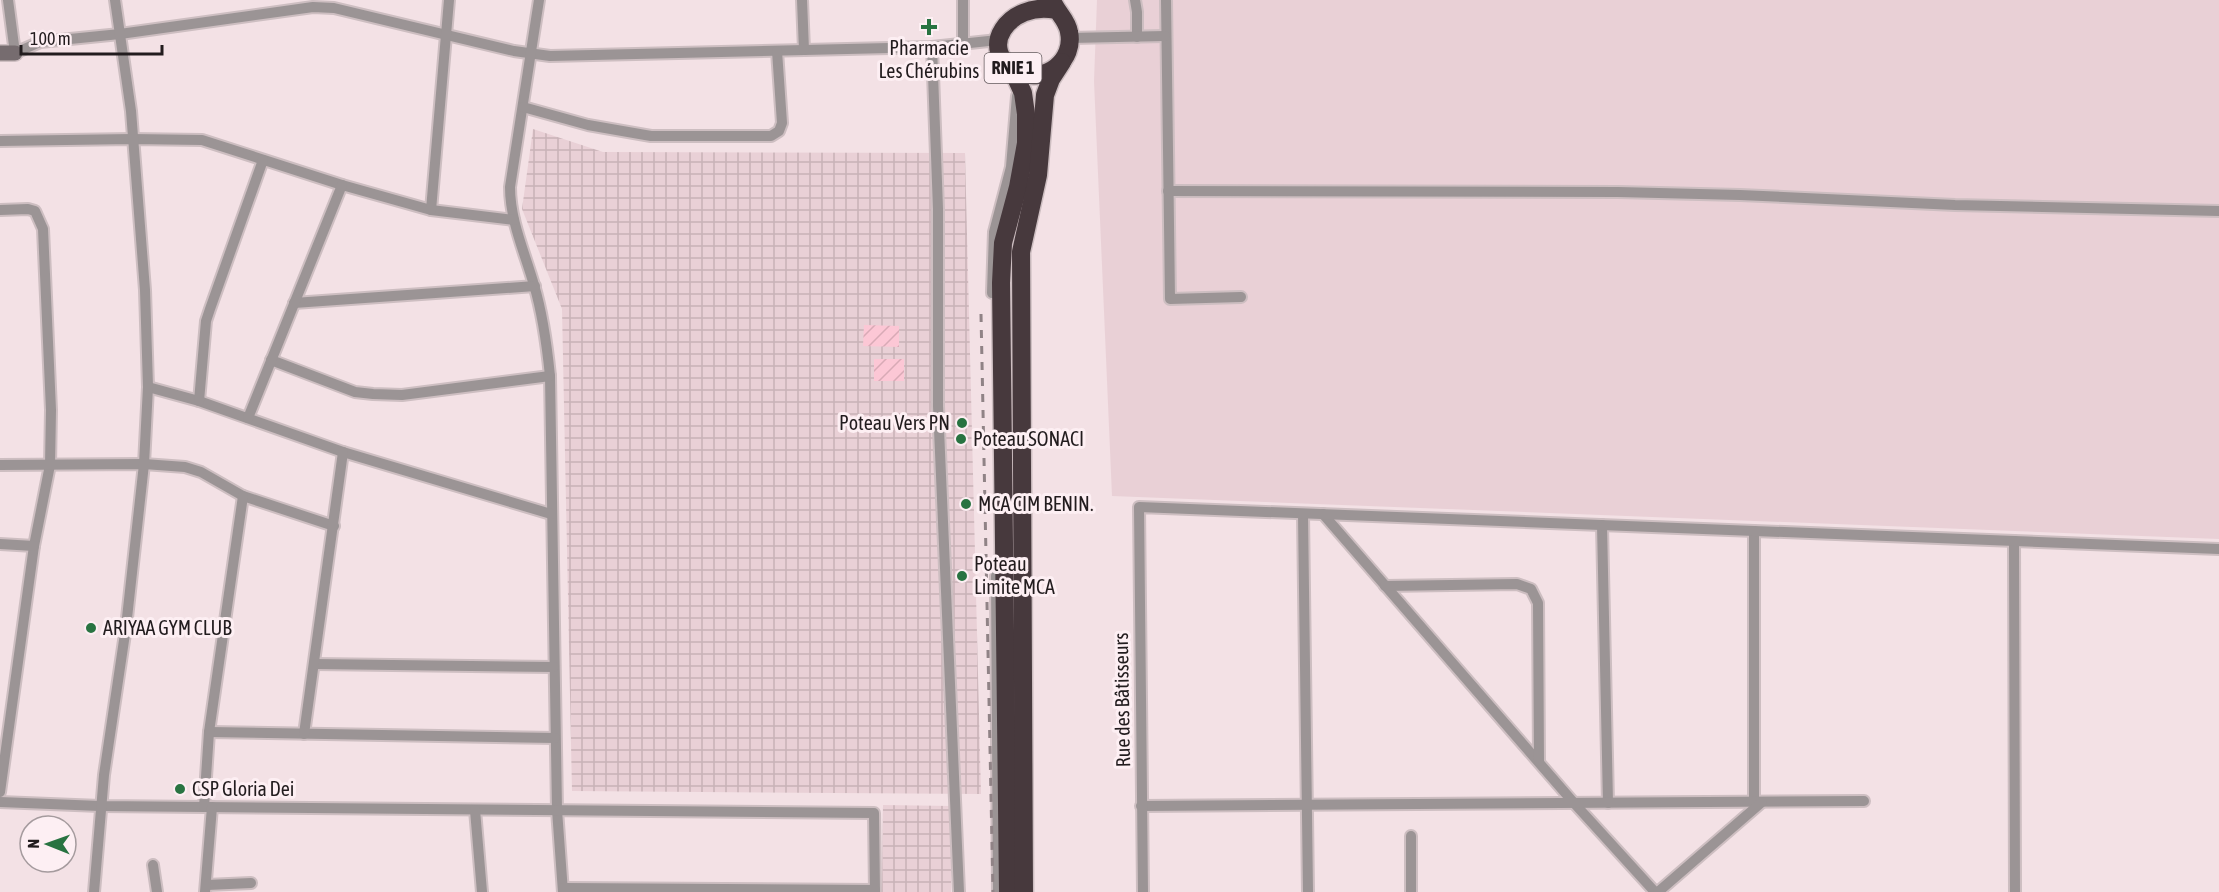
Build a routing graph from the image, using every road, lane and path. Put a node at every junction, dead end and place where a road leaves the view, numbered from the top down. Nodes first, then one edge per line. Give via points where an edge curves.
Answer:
1 (8, 0) edge
2 (115, 0) edge
3 (449, 0) edge
4 (539, 0) edge
5 (802, 0) edge
6 (963, 0) edge
7 (1135, 0) edge
8 (1166, 0) edge
9 (1019, 3) edge
10 (1054, 5) edge
11 (120, 34) junction
12 (447, 34) junction
13 (1166, 36) junction
14 (1137, 37) junction
15 (1070, 38) junction
16 (998, 40) junction
17 (963, 43) junction
18 (932, 47) junction
19 (804, 50) junction
20 (777, 51) junction
21 (7, 53) edge
22 (532, 54) junction
23 (1062, 62) junction
24 (1014, 74) junction
25 (523, 107) junction
26 (132, 139) junction
27 (0, 141) edge
28 (263, 160) junction
29 (342, 185) junction
30 (1168, 191) junction
31 (0, 210) edge
32 (431, 210) junction
33 (2219, 211) edge
34 (514, 220) junction
35 (535, 286) junction
36 (1240, 297) dead end
37 (294, 303) junction
38 (271, 360) junction
39 (550, 376) junction
40 (148, 387) junction
41 (199, 401) junction
42 (248, 418) junction
43 (343, 452) junction
44 (144, 464) junction
45 (0, 465) edge
46 (50, 465) junction
47 (243, 496) junction
48 (551, 514) junction
49 (1303, 514) junction
50 (1323, 514) junction
51 (1602, 525) junction
52 (334, 526) junction
53 (1754, 531) junction
54 (2014, 541) junction
55 (0, 544) edge
56 (34, 546) junction
57 (2219, 549) edge
58 (1385, 586) junction
59 (314, 664) junction
60 (554, 667) junction
61 (209, 732) junction
62 (304, 734) junction
63 (555, 738) junction
64 (1539, 761) junction
65 (0, 792) edge
66 (1864, 801) dead end
67 (0, 802) edge
68 (1758, 802) junction
69 (1574, 803) junction
70 (1608, 803) junction
71 (1307, 805) junction
72 (100, 806) junction
73 (1142, 806) junction
74 (208, 807) junction
75 (476, 810) junction
76 (557, 810) junction
77 (1411, 836) dead end
78 (153, 865) dead end
79 (251, 883) dead end
80 (206, 888) edge
81 (563, 890) edge
82 (875, 891) edge
83 (94, 892) edge
84 (157, 892) edge
85 (477, 892) edge
86 (482, 892) edge
87 (959, 892) edge
88 (998, 892) edge
89 (1008, 892) edge
90 (1024, 892) edge
91 (1143, 892) edge
92 (1308, 892) edge
93 (1411, 892) edge
94 (1656, 892) edge
95 (2015, 892) edge

1 - 21 street
2 - 11 street
3 - 12 street
4 - 22 street
5 - 19 street
6 - 17 street
7 - 14 street
8 - 13 street
9 - 10 highway, RNIE 1
9 - 16 highway, RNIE 1 via 1004,20
10 - 15 highway, RNIE 1 via 1066,22
11 - 12 street via 313,7 334,8
11 - 21 street via 40,42
11 - 26 street
12 - 22 street
12 - 32 street
13 - 14 street
13 - 30 street
14 - 15 street
15 - 23 highway, RNIE 1
16 - 17 street
16 - 24 highway, RNIE 1 via 1003,58
17 - 18 street
18 - 19 street
18 - 87 street via 938,209 938,406
19 - 20 street
20 - 22 street via 567,57
20 - 25 street via 782,123 771,136 651,136 588,125
22 - 25 street
23 - 24 highway, RNIE 1 via 1038,75
23 - 90 highway, RNIE 1 via 1045,95 1038,175 1021,252
24 - 88 street via 1011,167 996,217 992,264
24 - 89 highway, RNIE 1 via 1023,93 1026,143 1003,243 1001,283
25 - 34 street via 510,187
26 - 27 street
26 - 28 street via 202,140
26 - 40 street via 145,290
28 - 29 street
28 - 41 street via 208,315
29 - 32 street
29 - 37 street
30 - 33 street via 1618,192
30 - 36 street via 1170,299
31 - 46 street via 35,211 43,229
32 - 34 street
34 - 35 street
35 - 37 street
35 - 39 street
37 - 38 street
38 - 39 street via 355,392 373,394 402,395
38 - 42 street
39 - 48 street
40 - 41 street
40 - 44 street
41 - 42 street
42 - 43 street
43 - 48 street
43 - 52 street
44 - 46 street
44 - 47 street via 201,472
44 - 72 street
45 - 46 street
46 - 56 street
47 - 52 street
47 - 61 street
48 - 60 street
49 - 50 street
49 - 71 street
49 - 73 street, Rue des Bâtisseurs via 1139,507
50 - 51 street
50 - 58 street
51 - 53 street
51 - 70 street
52 - 59 street
53 - 54 street
53 - 68 street
54 - 57 street
54 - 95 street
55 - 56 street
56 - 65 street
58 - 64 street
58 - 64 street via 1517,584 1531,589 1538,603
59 - 60 street
59 - 62 street
60 - 63 street
61 - 62 street
61 - 74 street
62 - 63 street
63 - 76 street
64 - 69 street
66 - 68 street
67 - 72 street
68 - 70 street
68 - 94 street
69 - 70 street
69 - 71 street
69 - 94 street
71 - 73 street
71 - 92 street
72 - 74 street
72 - 83 street
73 - 91 street, Rue des Bâtisseurs
74 - 75 street
74 - 80 street
75 - 76 street
75 - 86 street
76 - 81 street
76 - 82 street via 874,813
77 - 93 street
78 - 84 street
79 - 80 street
81 - 82 street
85 - 86 street

